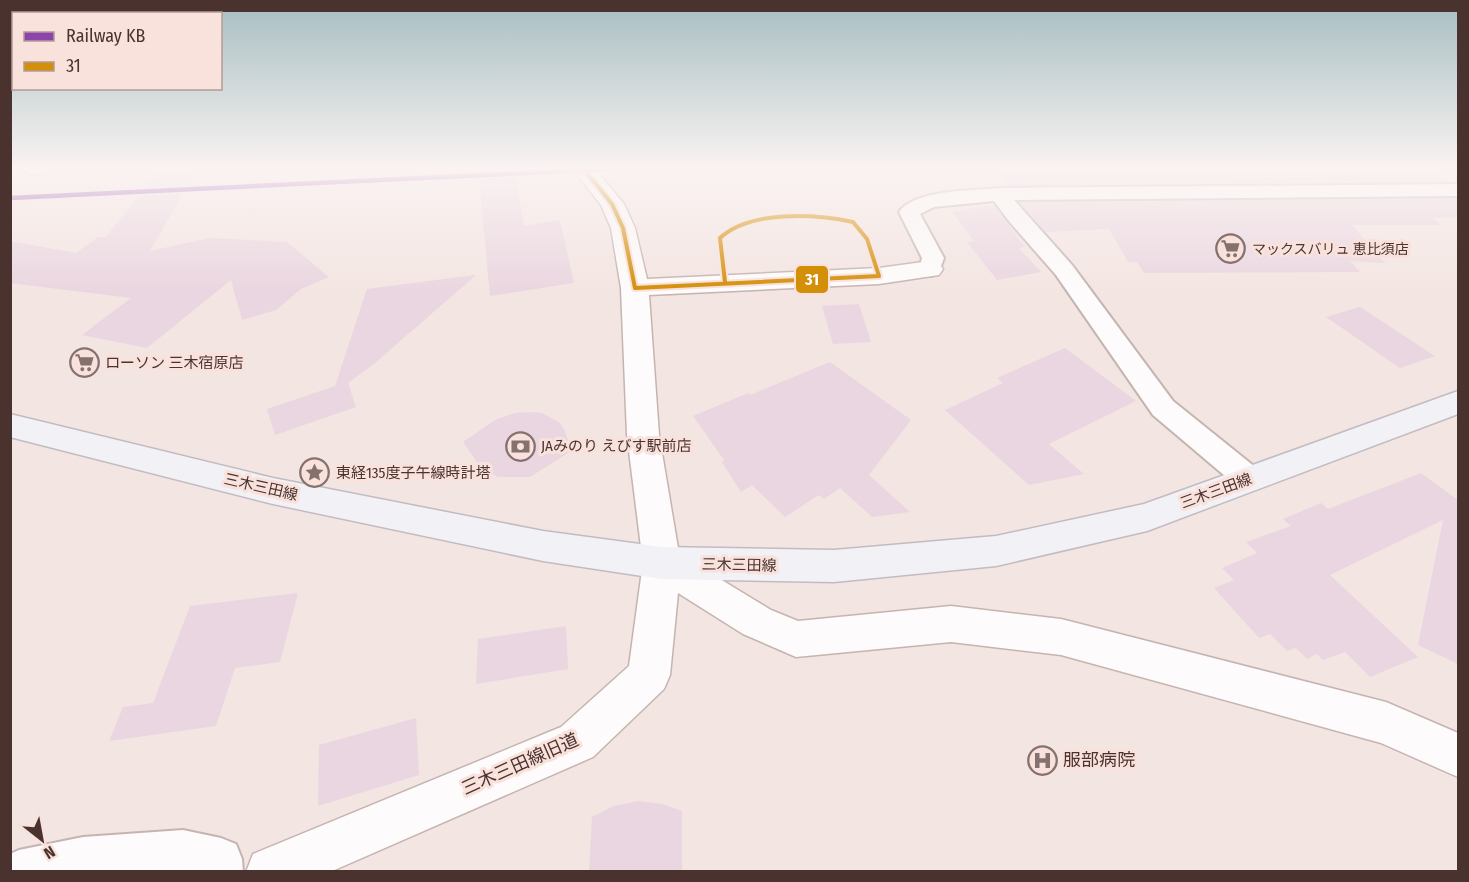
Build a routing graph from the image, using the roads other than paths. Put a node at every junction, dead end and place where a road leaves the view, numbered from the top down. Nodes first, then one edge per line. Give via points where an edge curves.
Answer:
1 (614, 209) edge
2 (914, 209) edge
3 (1010, 209) edge
4 (930, 269) joint
5 (635, 288) junction
6 (1458, 402) edge
7 (10, 425) edge
8 (1249, 479) junction
9 (662, 563) junction
10 (1458, 755) edge
11 (19, 872) edge
12 (222, 872) edge
13 (271, 872) edge

1 - 5 street, 三木三田線旧道 via 623,228
2 - 4 street via 909,212 933,258
3 - 8 street via 1064,270 1163,408
4 - 5 street via 879,276
5 - 9 street, 三木三田線旧道 via 644,435
6 - 8 main road, 三木三田線
7 - 9 main road, 三木三田線 via 273,491 543,546
8 - 9 main road, 三木三田線 via 1147,517 996,551 834,566
9 - 10 street via 757,622 796,639 951,624 1061,637 1386,723
9 - 13 street, 三木三田線旧道 via 649,675 577,742
11 - 12 street via 83,858 183,851 221,858

